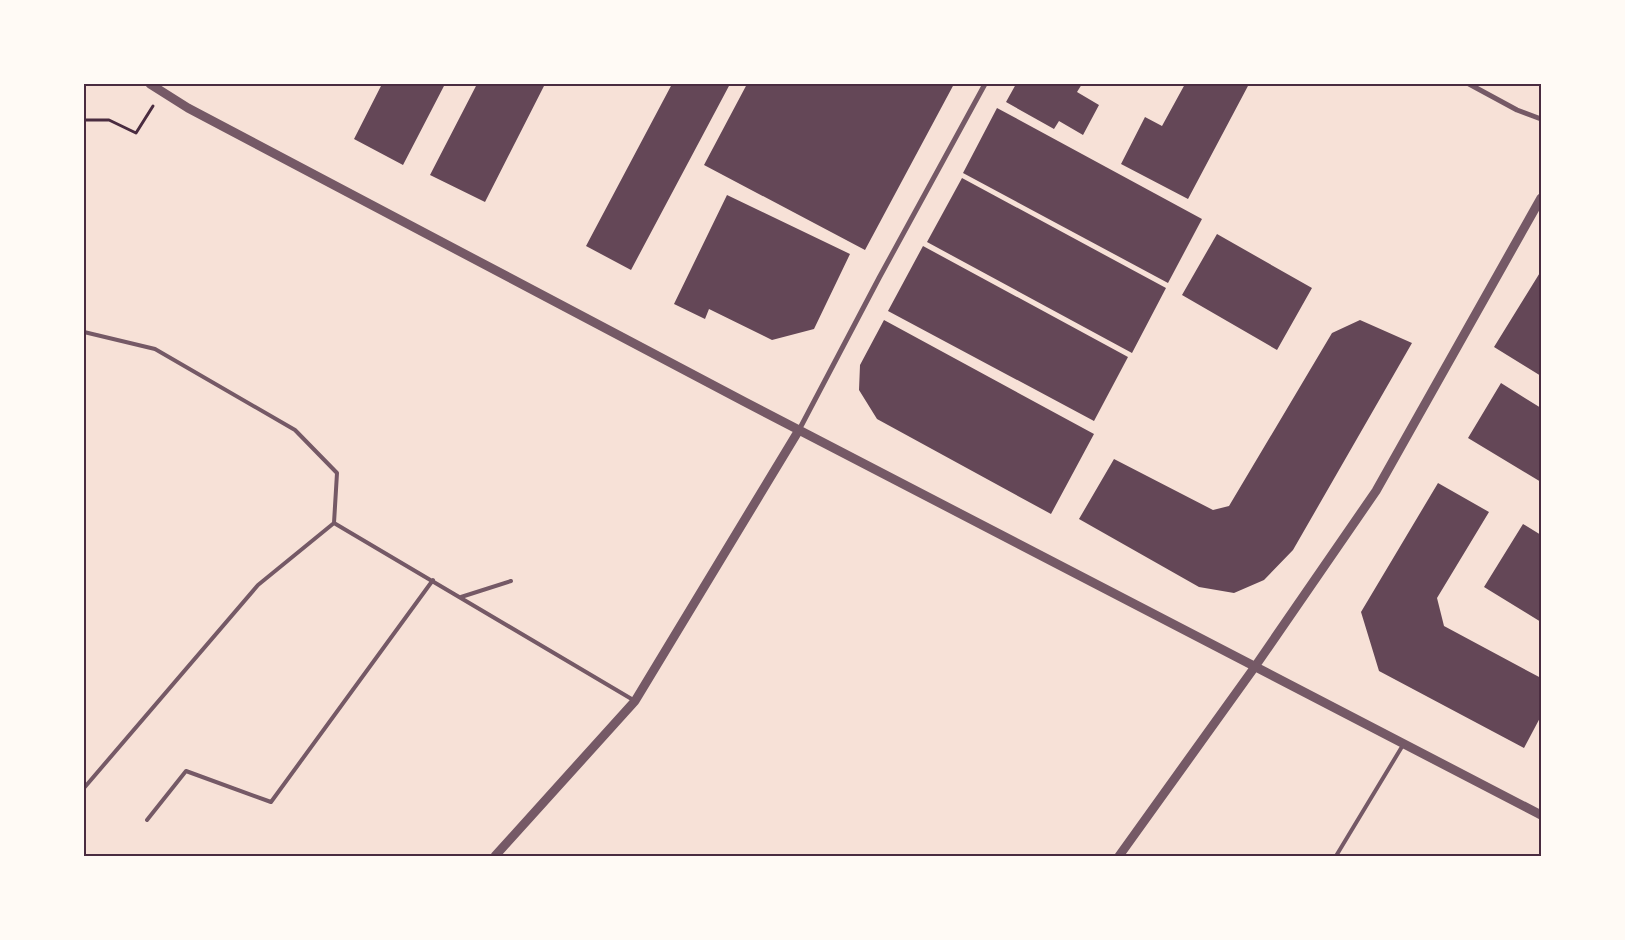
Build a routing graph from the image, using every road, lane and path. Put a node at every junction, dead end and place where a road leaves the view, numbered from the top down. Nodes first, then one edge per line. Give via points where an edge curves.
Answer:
1 (150, 84) edge
2 (985, 84) edge
3 (1469, 84) edge
4 (162, 92) junction
5 (1541, 119) edge
6 (84, 120) edge
7 (1541, 198) edge
8 (84, 332) edge
9 (799, 430) junction
10 (334, 524) junction
11 (433, 580) junction
12 (511, 581) dead end
13 (461, 597) junction
14 (1254, 668) junction
15 (635, 701) junction
16 (1404, 745) junction
17 (84, 788) edge
18 (1541, 815) edge
19 (147, 820) dead end
20 (495, 856) edge
21 (1119, 856) edge
22 (1336, 856) edge

1 - 4 street
2 - 9 street
3 - 5 street
4 - 6 path via 136,133 109,120
4 - 9 street
7 - 14 street via 1376,491
8 - 10 lane via 155,349 295,430 338,473
9 - 14 street
9 - 15 street
10 - 11 lane
10 - 17 lane via 258,585
11 - 13 lane
11 - 19 lane via 271,802 186,771
12 - 13 lane
13 - 15 lane
14 - 16 street
14 - 21 street
15 - 20 street
16 - 18 street
16 - 22 lane

